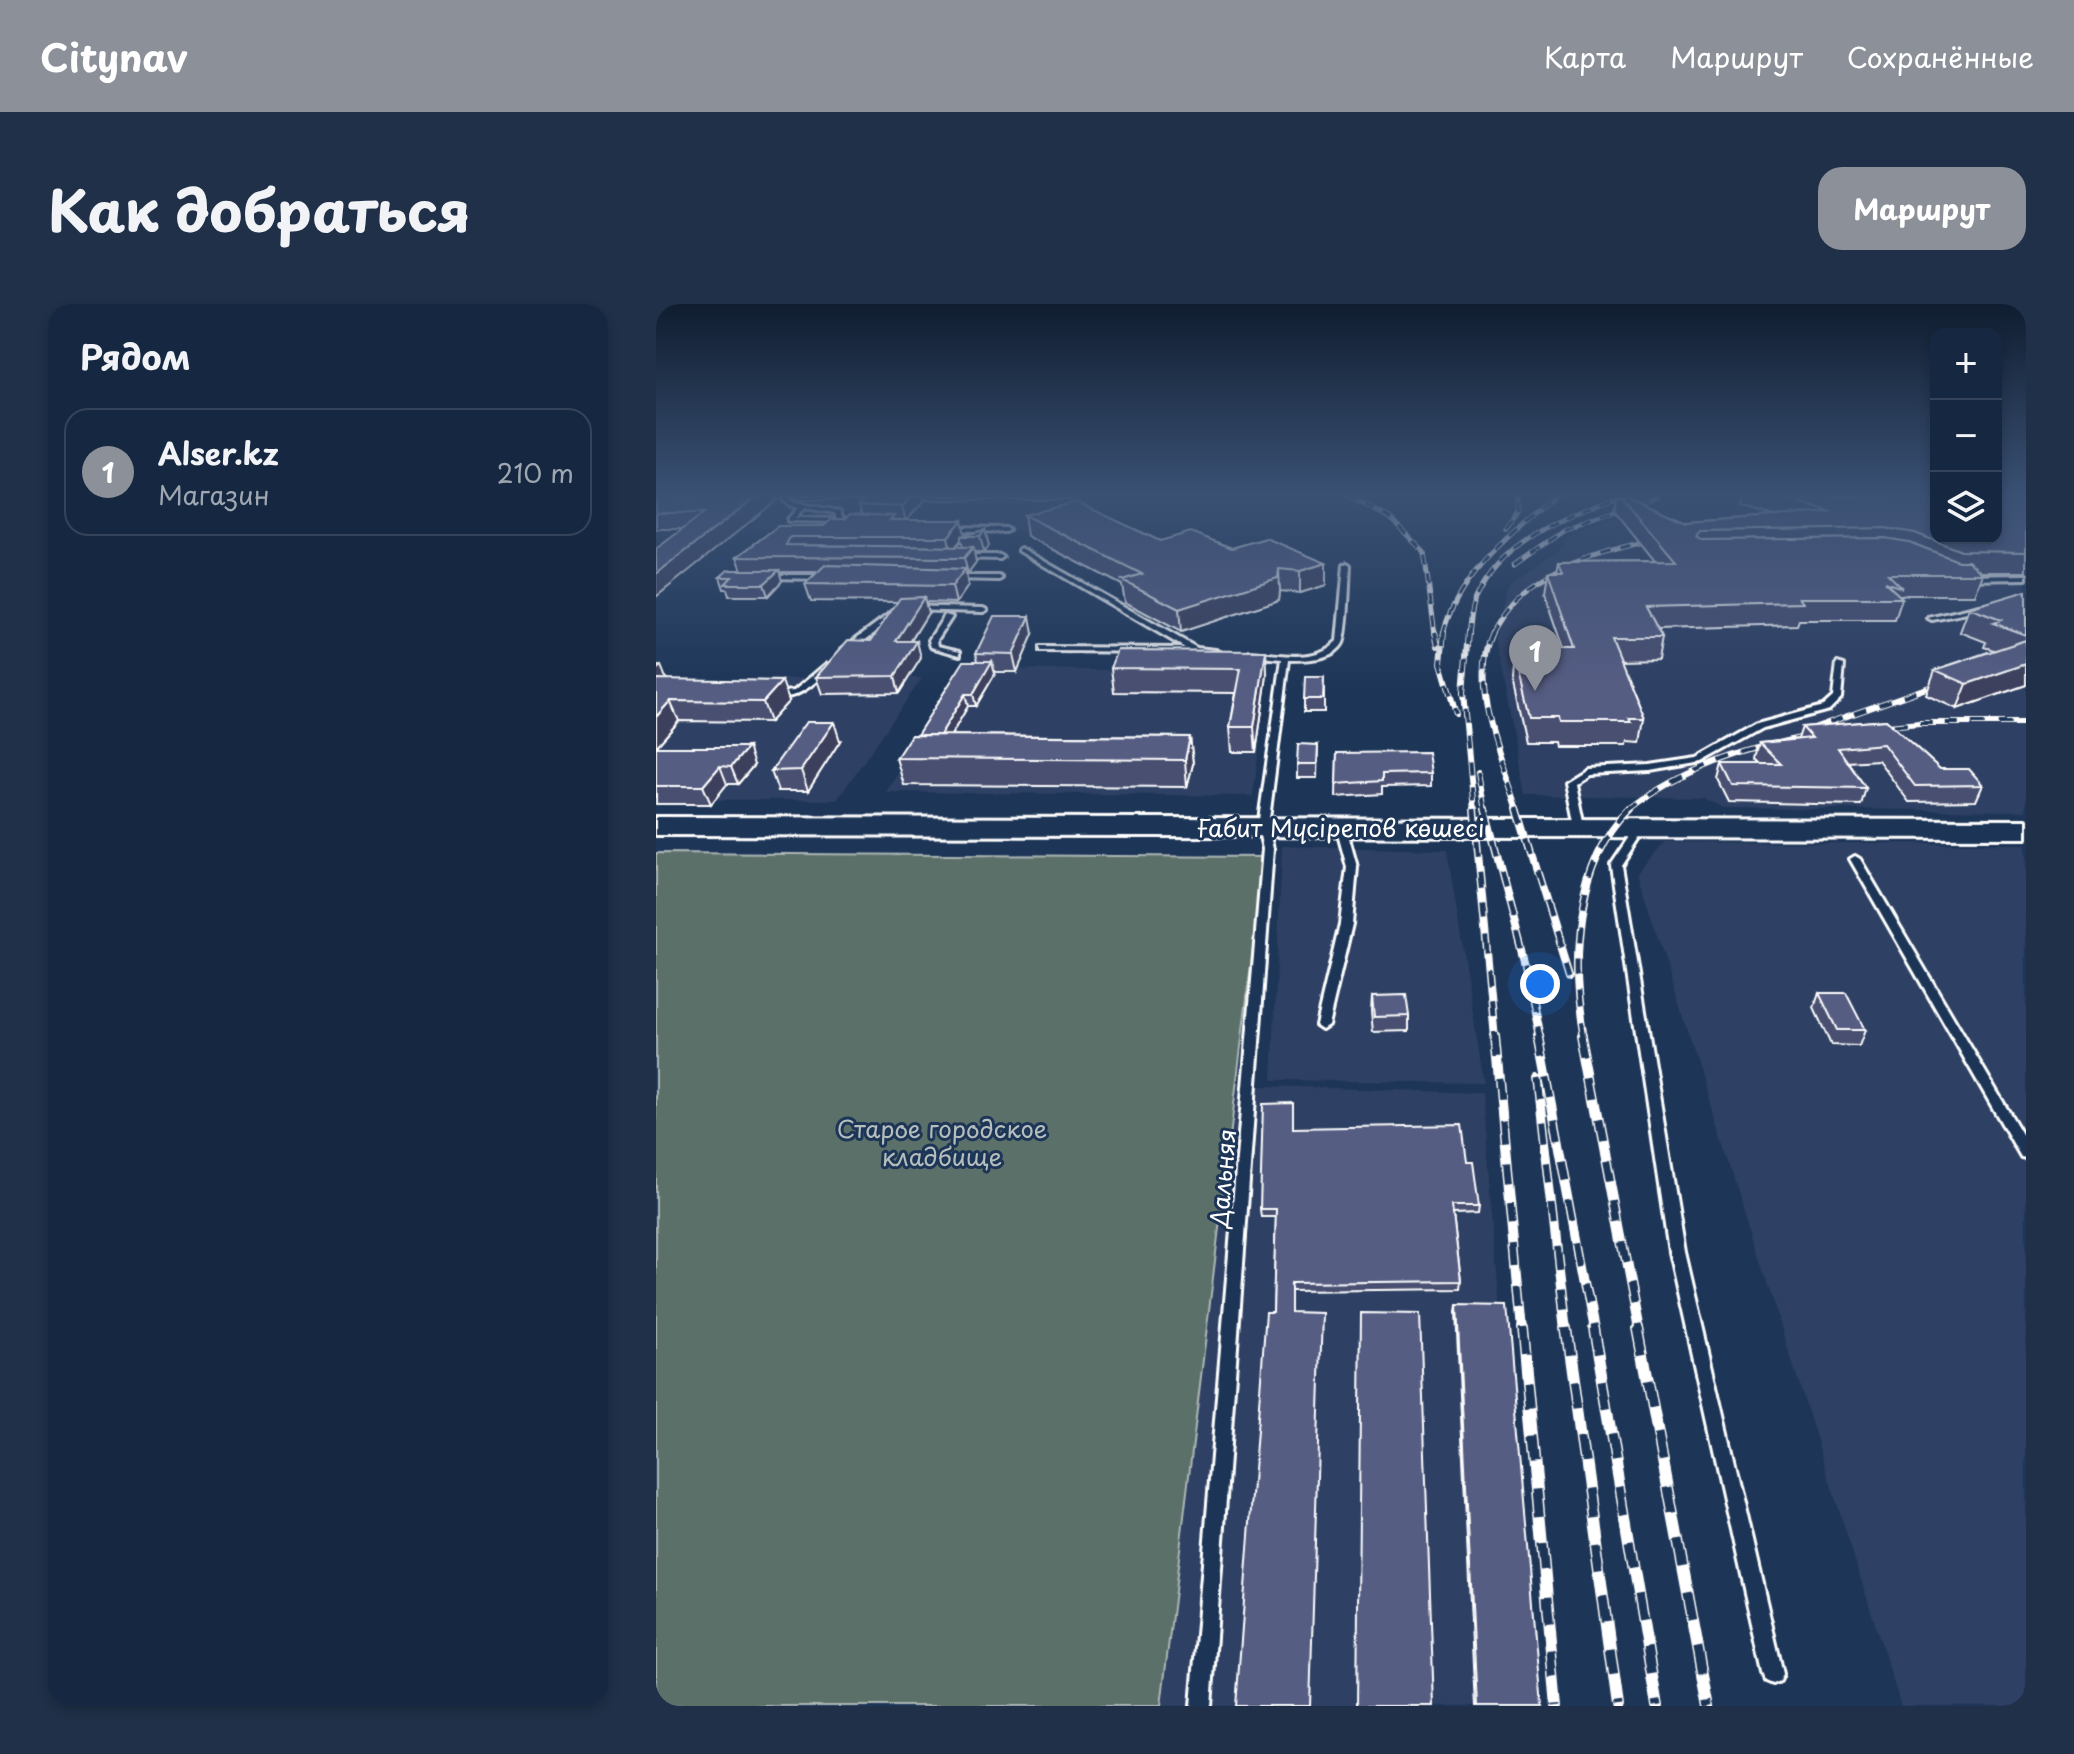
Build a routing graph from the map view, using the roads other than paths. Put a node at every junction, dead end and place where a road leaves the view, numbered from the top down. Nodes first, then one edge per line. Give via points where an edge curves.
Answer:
1 (1041, 561) edge
2 (1347, 565) dead end
3 (752, 577) edge
4 (1952, 577) edge
5 (2026, 577) edge
6 (842, 578) edge
7 (936, 578) edge
8 (999, 578) dead end
9 (1999, 603) edge
10 (983, 610) dead end
11 (948, 617) dead end
12 (1932, 618) dead end
13 (1043, 649) dead end
14 (1195, 650) junction
15 (1225, 652) edge
16 (957, 653) dead end
17 (1240, 653) edge
18 (1286, 656) junction
19 (1840, 665) dead end
20 (757, 694) edge
21 (656, 826) edge
22 (1578, 826) junction
23 (1263, 827) junction
24 (1341, 827) junction
25 (1641, 827) junction
26 (2026, 829) edge
27 (1855, 859) dead end
28 (1322, 1025) dead end
29 (2026, 1153) edge
30 (1773, 1674) dead end
31 (1201, 1706) edge

1 - 14 lane
2 - 18 lane via 1338,646 1325,655
3 - 6 lane
4 - 5 lane
7 - 8 lane
9 - 12 lane
10 - 20 lane via 903,608 796,693
11 - 16 lane via 933,640 935,647
13 - 14 lane
14 - 15 lane
17 - 18 lane
18 - 23 lane, Дальняя
19 - 22 lane via 1837,698 1826,708 1760,726 1699,760 1585,771 1571,777
21 - 23 main road, Ғабит Мүсірепов көшесі
22 - 24 main road, Ғабит Мүсірепов көшесі
22 - 25 main road, Ғабит Мүсірепов көшесі
23 - 24 main road, Ғабит Мүсірепов көшесі
23 - 31 lane, Дальняя via 1266,879
24 - 28 lane via 1352,867 1346,924
25 - 26 main road, Ғабит Мүсірепов көшесі
25 - 30 lane via 1616,865 1620,896 1677,1252
27 - 29 lane

